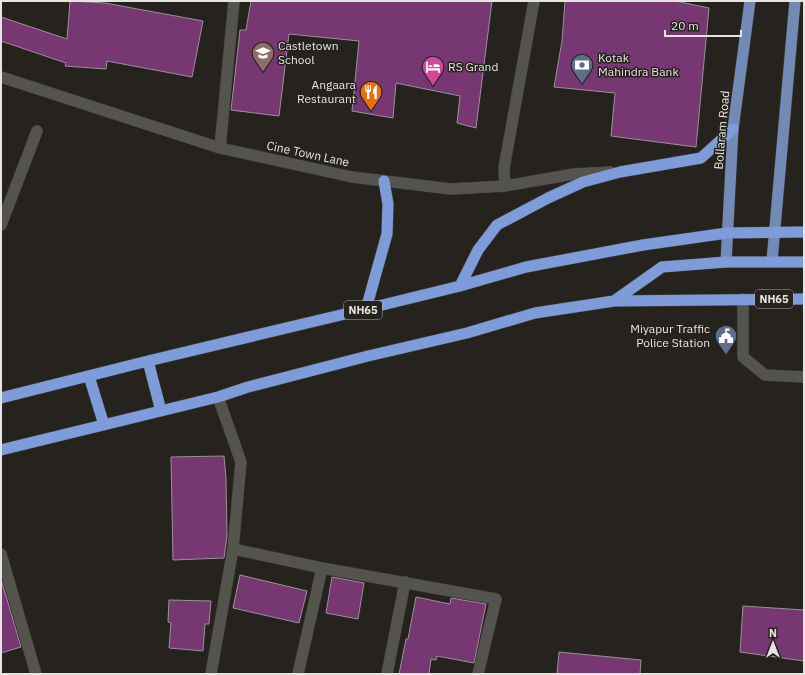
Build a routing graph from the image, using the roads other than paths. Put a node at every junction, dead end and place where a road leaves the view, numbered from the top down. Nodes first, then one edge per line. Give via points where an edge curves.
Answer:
1 (234, 1) edge
2 (534, 1) edge
3 (750, 1) edge
4 (795, 1) edge
5 (1, 77) edge
6 (733, 129) junction
7 (37, 131) dead end
8 (220, 148) junction
9 (620, 172) junction
10 (384, 181) junction
11 (505, 186) junction
12 (1, 225) edge
13 (775, 232) junction
14 (804, 232) edge
15 (727, 233) junction
16 (772, 261) junction
17 (726, 262) junction
18 (804, 262) edge
19 (460, 286) junction
20 (743, 299) junction
21 (804, 300) edge
22 (614, 301) junction
23 (366, 309) junction
24 (148, 361) junction
25 (89, 376) junction
26 (804, 377) edge
27 (218, 397) junction
28 (1, 398) edge
29 (161, 411) junction
30 (104, 425) junction
31 (1, 450) edge
32 (233, 549) junction
33 (1, 554) edge
34 (322, 568) junction
35 (405, 582) junction
36 (36, 674) edge
37 (211, 674) edge
38 (298, 674) edge
39 (387, 674) edge
40 (478, 674) edge

1 - 8 street
2 - 11 street via 504,168
3 - 6 main road, Bollaram Road
4 - 13 main road
5 - 8 street, Cine Town Lane
6 - 9 highway via 701,158
6 - 15 main road, Bollaram Road
7 - 12 street
8 - 10 street, Cine Town Lane
9 - 11 street, Cine Town Lane via 574,174
9 - 19 highway via 583,182 497,226 478,250
10 - 11 street, Cine Town Lane via 451,189
10 - 23 highway via 388,204 387,234
13 - 14 highway, NH65
13 - 15 highway, NH65
13 - 16 main road
15 - 17 main road, Bollaram Road
15 - 19 highway, NH65 via 644,245 526,267
16 - 17 highway
16 - 18 highway
17 - 22 highway via 662,267
19 - 23 highway, NH65
20 - 21 highway, NH65
20 - 22 highway, NH65
20 - 26 street via 743,357 764,375
22 - 27 highway, NH65 via 535,313
23 - 24 highway, NH65
24 - 25 highway, NH65
24 - 29 highway
25 - 28 highway, NH65
25 - 30 highway
27 - 29 highway, NH65
27 - 32 street via 242,462
29 - 30 highway, NH65
30 - 31 highway, NH65
32 - 34 street
32 - 37 street
33 - 36 street
34 - 35 street
34 - 38 street
35 - 39 street
35 - 40 street via 496,599

